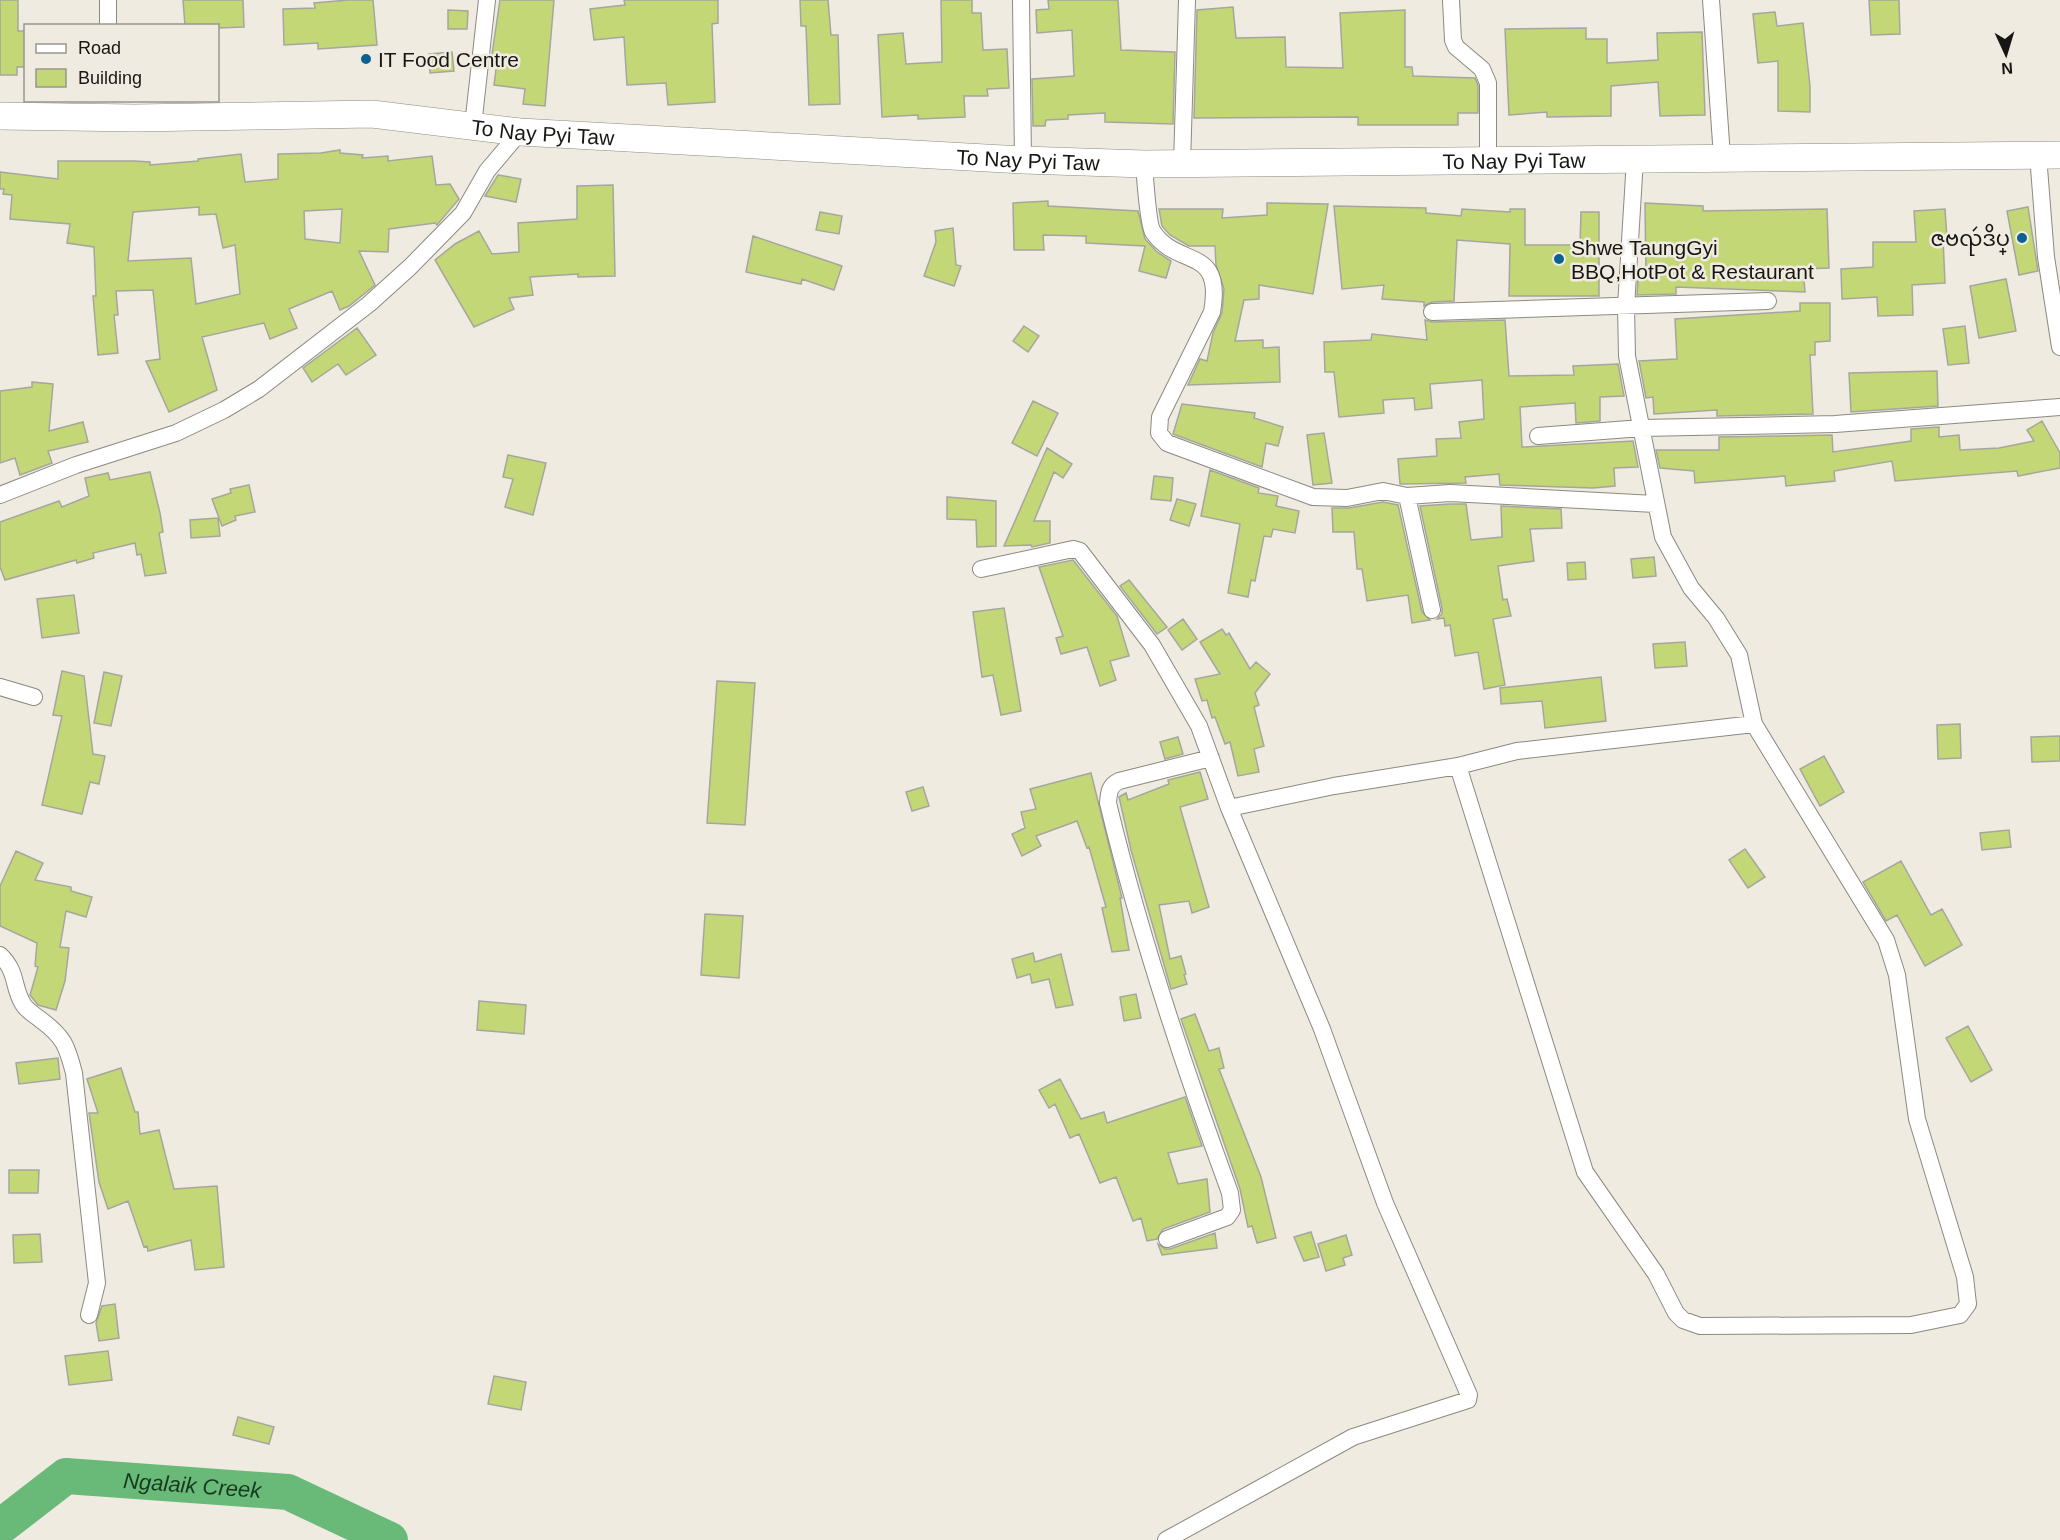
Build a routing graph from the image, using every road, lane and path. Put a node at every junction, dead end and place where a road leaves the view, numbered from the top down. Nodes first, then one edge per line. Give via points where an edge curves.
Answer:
1 (108, 0) edge
2 (487, 0) edge
3 (1021, 0) edge
4 (1187, 0) edge
5 (1450, 0) edge
6 (1711, 0) edge
7 (108, 24) edge
8 (110, 109) edge
9 (0, 116) edge
10 (473, 126) junction
11 (520, 132) junction
12 (2049, 155) edge
13 (1722, 157) junction
14 (1635, 159) junction
15 (1023, 160) junction
16 (1488, 160) junction
17 (1144, 164) junction
18 (1182, 164) junction
19 (1768, 301) dead end
20 (1626, 307) junction
21 (1432, 312) dead end
22 (2060, 347) edge
23 (2060, 407) edge
24 (1642, 428) junction
25 (1538, 436) dead end
26 (0, 495) edge
27 (1407, 496) junction
28 (1655, 504) junction
29 (981, 569) dead end
30 (1432, 610) dead end
31 (0, 687) edge
32 (34, 697) dead end
33 (1754, 724) junction
34 (1211, 758) junction
35 (1458, 766) junction
36 (1229, 808) junction
37 (0, 955) edge
38 (1167, 1239) dead end
39 (89, 1315) dead end
40 (1166, 1540) edge

1 - 7 street
2 - 10 street
3 - 15 street
4 - 18 street
5 - 16 street via 1456,47 1482,69 1488,83
6 - 13 street
8 - 9 main road, To Nay Pyi Taw
8 - 10 main road, To Nay Pyi Taw via 372,114
10 - 11 main road, To Nay Pyi Taw
11 - 15 main road, To Nay Pyi Taw
11 - 26 street via 487,171 463,213 410,267 259,389 176,433 76,465
12 - 13 main road, To Nay Pyi Taw
12 - 22 street via 2046,257
13 - 14 main road, To Nay Pyi Taw
14 - 16 main road, To Nay Pyi Taw
14 - 20 street
15 - 17 main road, To Nay Pyi Taw
16 - 18 main road, To Nay Pyi Taw
17 - 18 main road, To Nay Pyi Taw
17 - 27 street via 1152,231 1166,244 1196,259 1212,275 1215,293 1212,312 1160,417 1159,433 1167,443 1312,497 1347,498 1383,492
19 - 20 street
20 - 21 street
20 - 24 street via 1627,356
23 - 24 street via 1835,424
24 - 25 street
24 - 28 street
27 - 28 street via 1450,493
27 - 30 street
28 - 33 street via 1664,537 1685,578 1739,655
29 - 34 street via 1073,549 1080,551 1152,645 1199,726
31 - 32 street
33 - 35 street via 1517,752
33 - 35 street via 1886,940 1897,975 1917,1119 1965,1277 1968,1304 1960,1315 1911,1325 1700,1326 1676,1314 1656,1274 1585,1172
34 - 36 street
34 - 38 street via 1119,781 1108,792 1137,916 1230,1193 1232,1210 1227,1216
35 - 36 street
36 - 40 street via 1322,1029 1385,1203 1469,1395 1462,1404 1353,1437
37 - 39 street via 15,974 25,1008 60,1035 69,1052 97,1283

